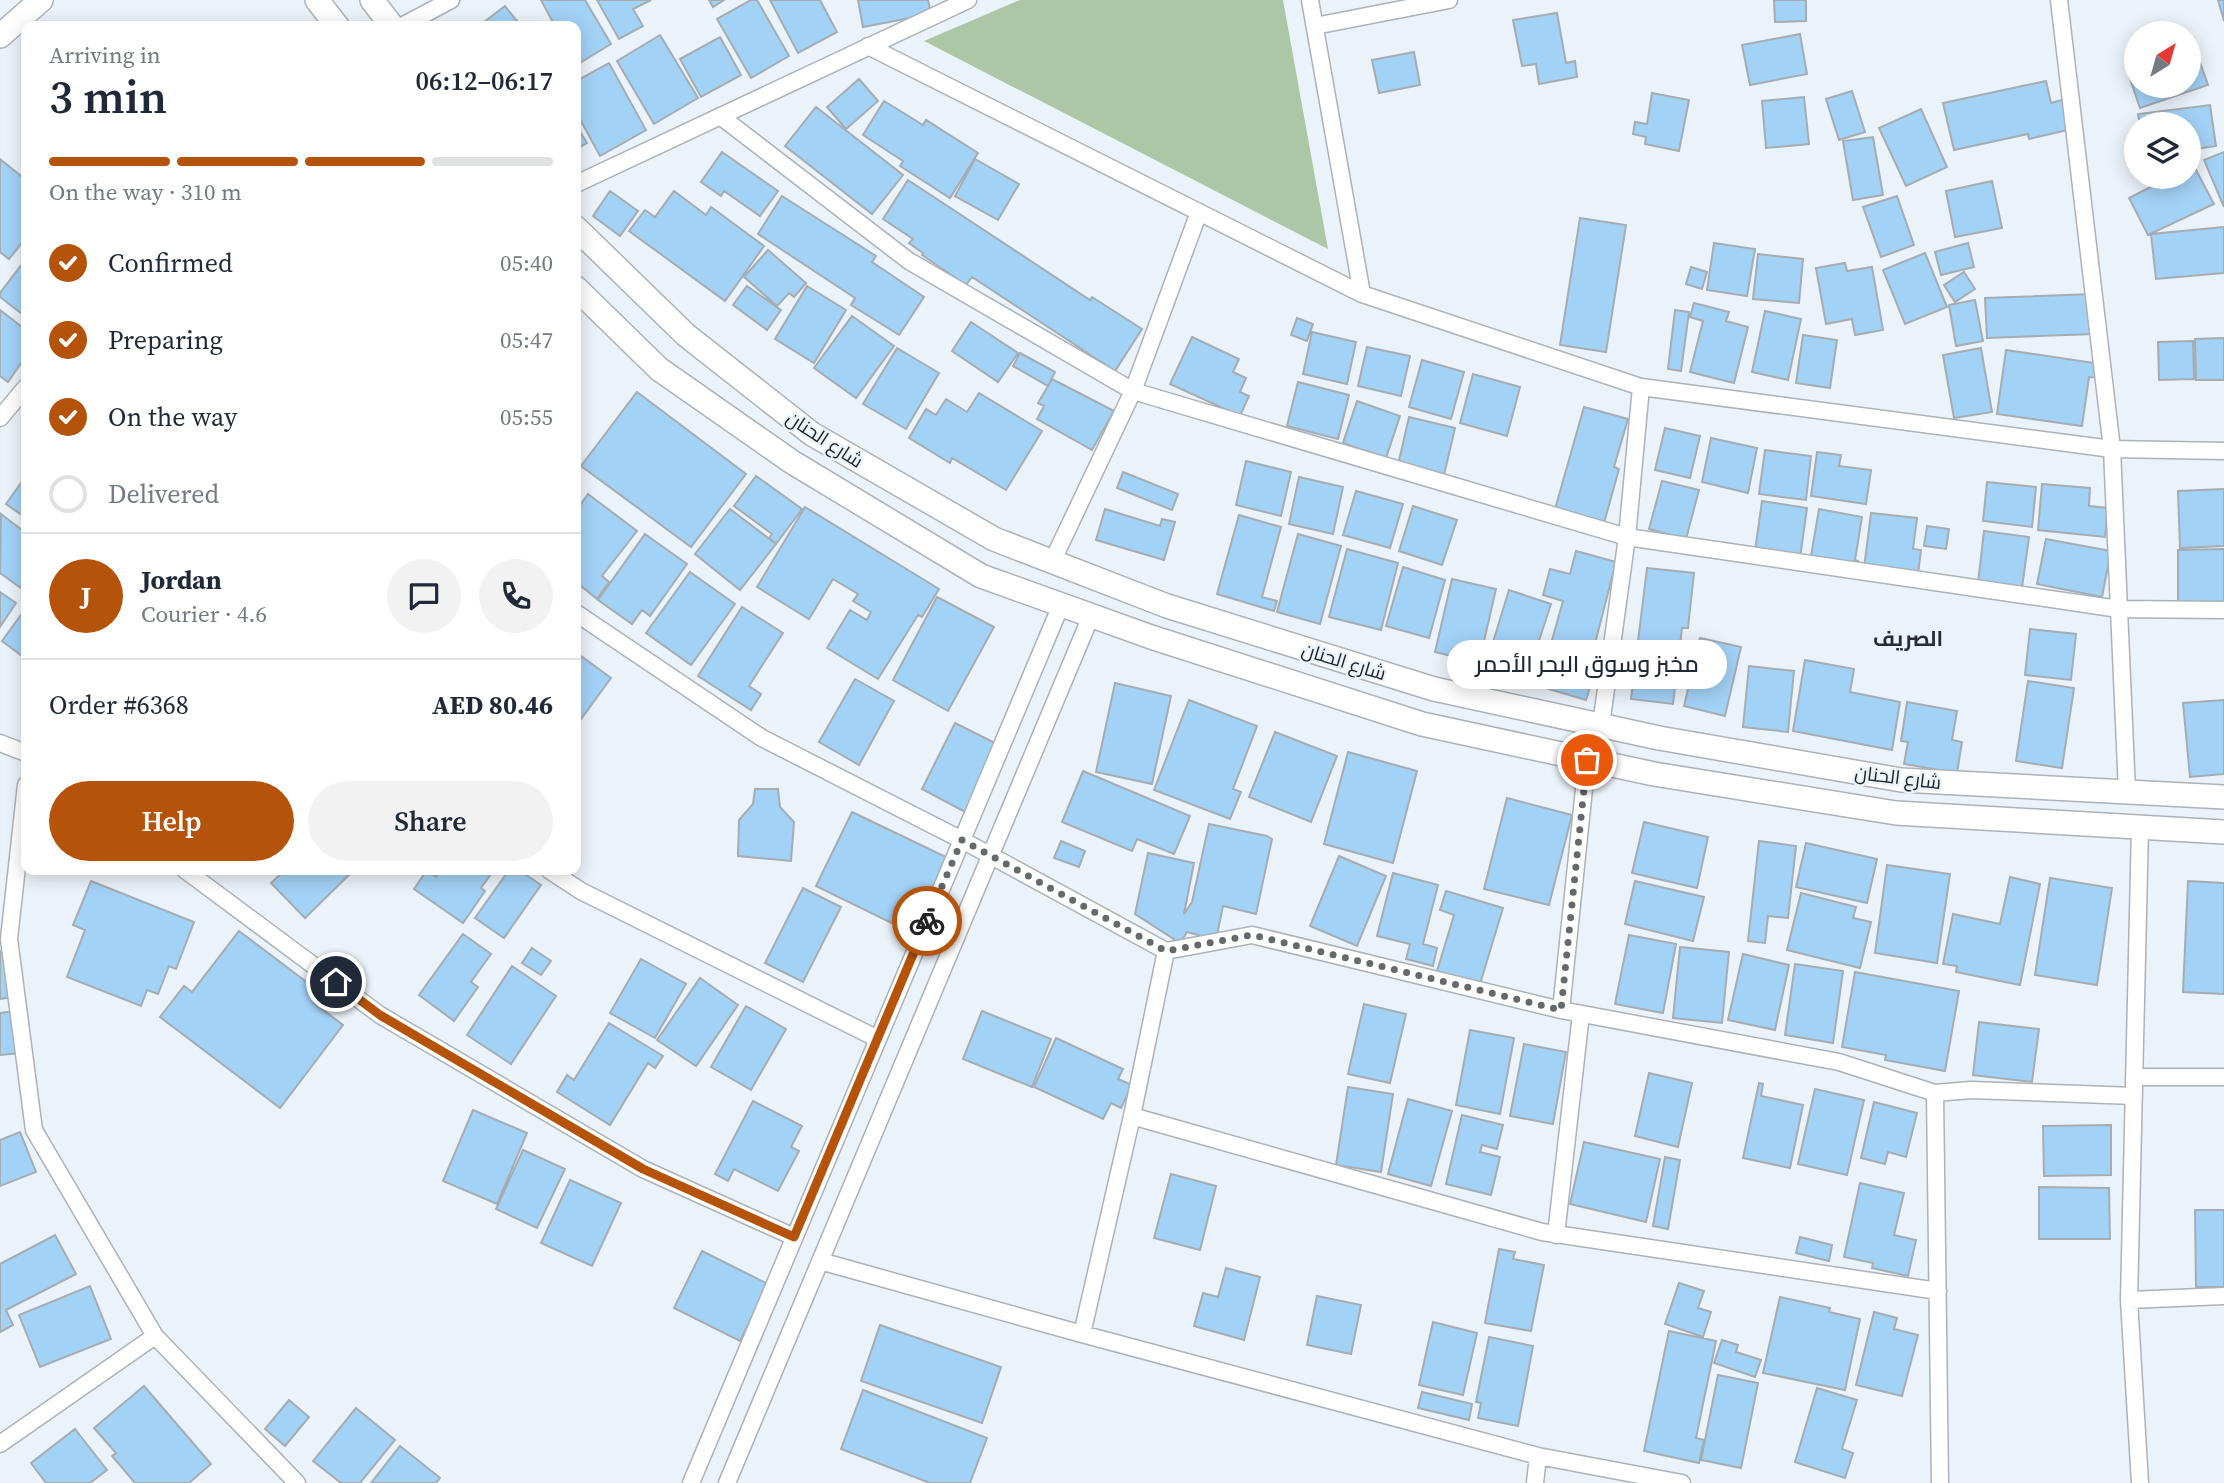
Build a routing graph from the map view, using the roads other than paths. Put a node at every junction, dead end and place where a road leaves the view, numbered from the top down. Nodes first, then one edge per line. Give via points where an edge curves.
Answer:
1 (41, 0) edge
2 (317, 0) edge
3 (372, 0) edge
4 (451, 0) edge
5 (968, 0) edge
6 (1310, 0) edge
7 (1449, 0) edge
8 (2059, 0) edge
9 (333, 21) edge
10 (388, 21) edge
11 (411, 21) edge
12 (1315, 26) junction
13 (0, 36) edge
14 (868, 46) junction
15 (720, 116) junction
16 (581, 182) edge
17 (1199, 212) junction
18 (581, 234) edge
19 (581, 293) edge
20 (1362, 294) junction
21 (1641, 387) junction
22 (1133, 391) junction
23 (21, 393) edge
24 (0, 418) edge
25 (2112, 449) junction
26 (2224, 451) edge
27 (1627, 537) junction
28 (1052, 562) junction
29 (1060, 605) junction
30 (2119, 609) junction
31 (2224, 610) edge
32 (1091, 615) junction
33 (581, 616) edge
34 (1601, 725) junction
35 (0, 743) edge
36 (21, 751) edge
37 (1587, 760) junction
38 (2127, 792) junction
39 (2224, 797) edge
40 (2140, 827) junction
41 (21, 830) edge
42 (2224, 832) edge
43 (962, 840) junction
44 (990, 856) junction
45 (192, 875) edge
46 (557, 875) edge
47 (1166, 951) junction
48 (1561, 1010) junction
49 (1581, 1014) junction
50 (878, 1039) junction
51 (2134, 1077) junction
52 (2224, 1077) edge
53 (1935, 1093) junction
54 (2134, 1096) junction
55 (1132, 1116) junction
56 (1556, 1234) junction
57 (794, 1237) junction
58 (820, 1261) junction
59 (1938, 1291) junction
60 (2224, 1296) edge
61 (2129, 1300) junction
62 (1082, 1334) junction
63 (155, 1336) junction
64 (0, 1444) edge
65 (1538, 1456) junction
66 (1641, 1479) edge
67 (297, 1483) edge
68 (691, 1483) edge
69 (727, 1483) edge
70 (1535, 1483) edge
71 (1682, 1483) edge
72 (1940, 1483) edge
73 (2140, 1483) edge

1 - 13 main road
2 - 9 main road
3 - 10 main road
4 - 11 street
5 - 14 street
6 - 12 street
7 - 12 street
8 - 25 street
12 - 20 street
14 - 15 street
14 - 17 street
15 - 16 street
15 - 22 street via 909,261
17 - 20 street
17 - 22 street
18 - 28 main road, شارع الحنان via 686,335 812,435 994,539
19 - 29 main road, شارع الحنان via 659,369 792,462 981,576
20 - 21 street
21 - 25 street
21 - 27 street
22 - 27 street
22 - 28 street
23 - 24 street
25 - 26 street
25 - 30 street
27 - 30 street
27 - 34 street
28 - 34 main road, شارع الحنان via 1167,606 1434,689
29 - 32 main road, شارع الحنان
29 - 43 street
30 - 31 street
30 - 38 street
32 - 37 main road, شارع الحنان via 1422,724
32 - 44 street
33 - 43 street via 762,738
34 - 38 main road, شارع الحنان via 1901,780
35 - 36 street
37 - 40 main road, شارع الحنان via 1896,813
37 - 48 street
38 - 39 main road, شارع الحنان
40 - 42 main road, شارع الحنان
40 - 51 street
41 - 63 street via 9,939 34,1130
43 - 44 street
43 - 50 street
44 - 47 street
44 - 58 street
45 - 57 street via 380,1015 643,1169
46 - 50 street
47 - 48 street via 1252,935
47 - 55 street
48 - 49 street
49 - 53 street via 1839,1062
49 - 56 street
50 - 57 street
51 - 52 street
51 - 54 street
53 - 54 street via 1971,1090
53 - 59 street
54 - 61 street
55 - 56 street
55 - 62 street
56 - 59 street
57 - 68 street
58 - 62 street
58 - 69 street
59 - 72 street
60 - 61 street
61 - 73 street
62 - 65 street
63 - 64 street
63 - 67 street
65 - 66 street
65 - 70 street
66 - 71 street

